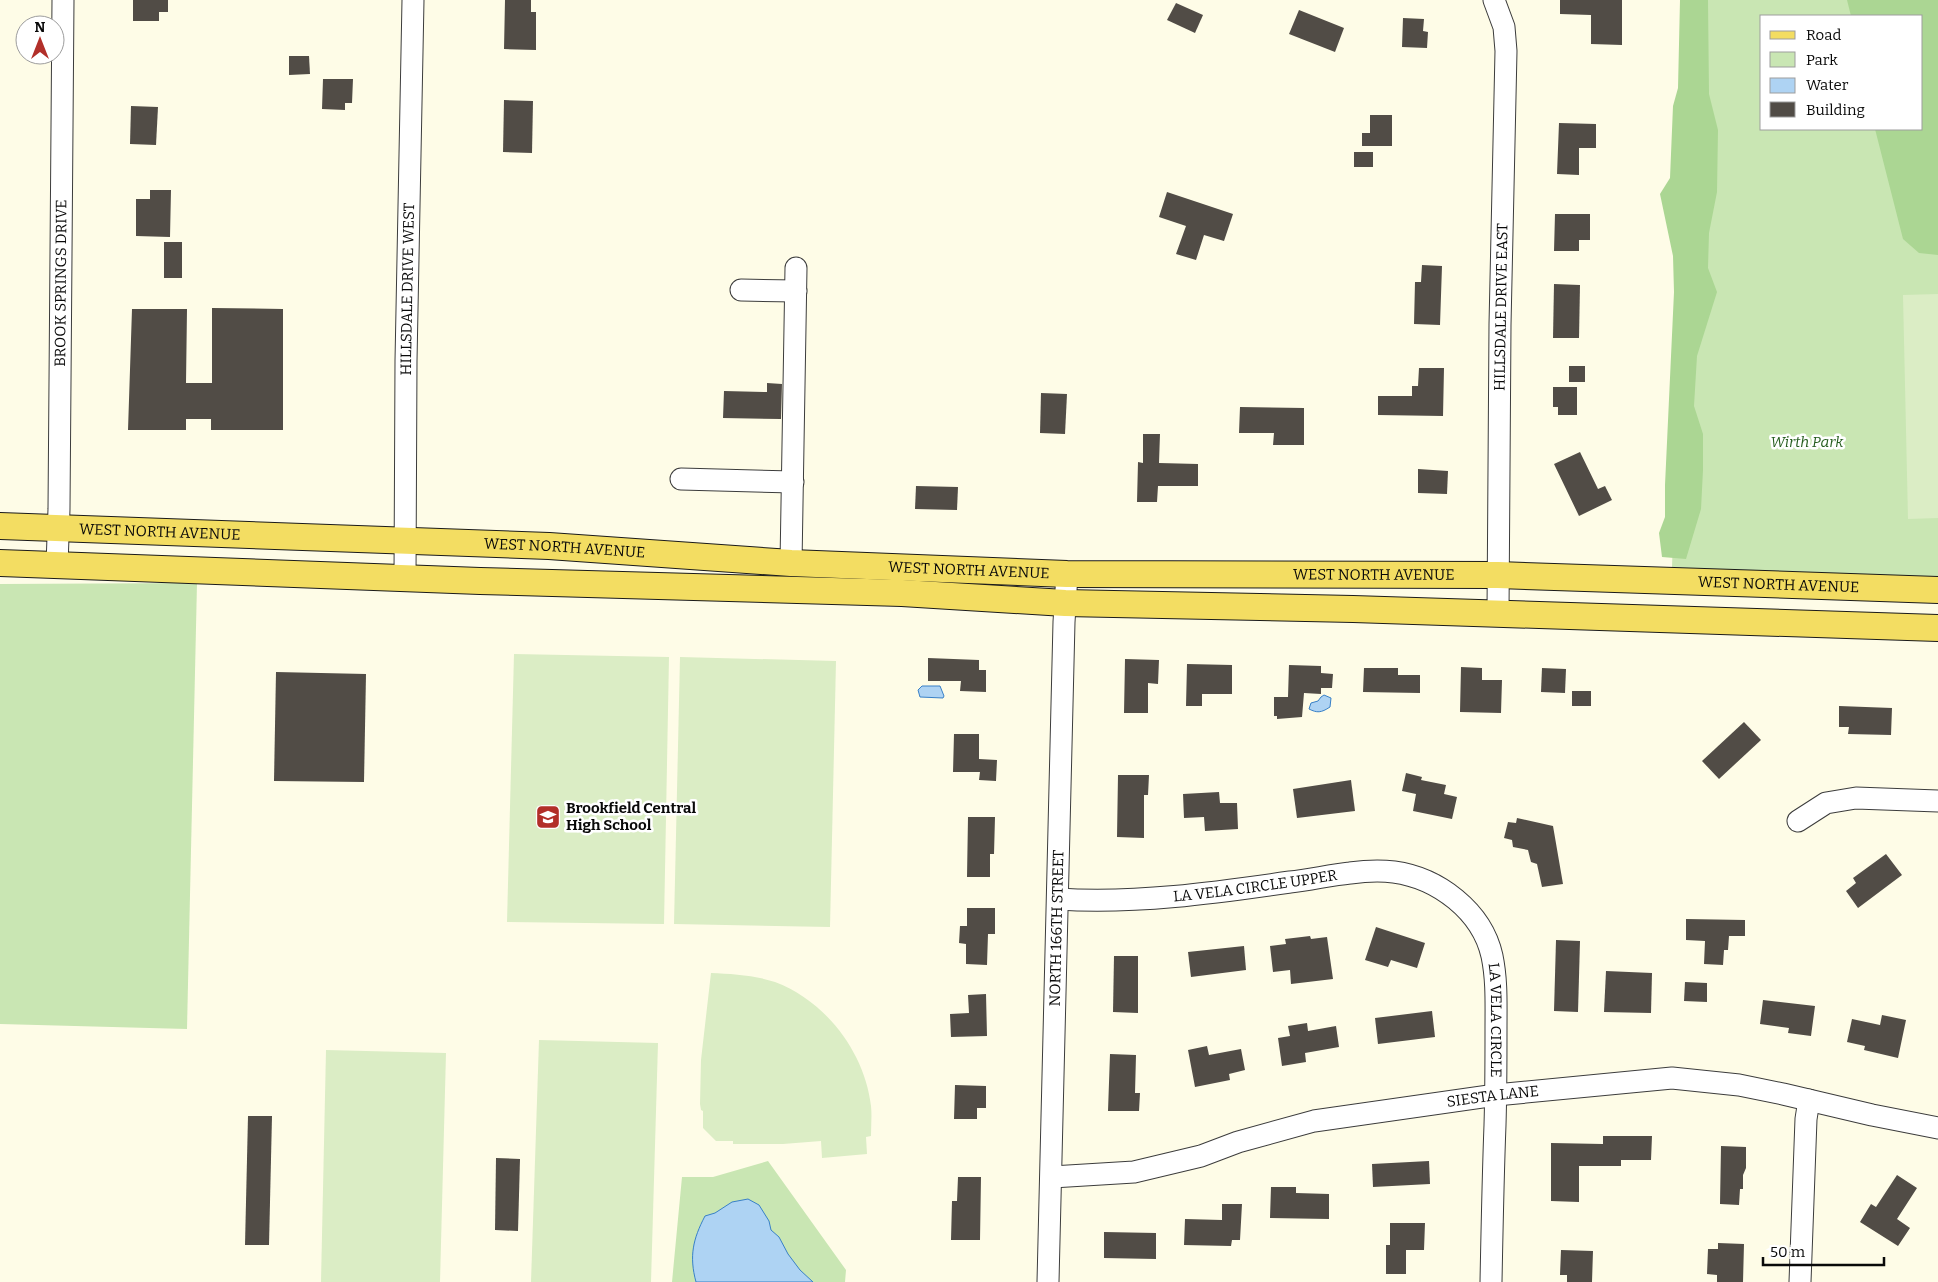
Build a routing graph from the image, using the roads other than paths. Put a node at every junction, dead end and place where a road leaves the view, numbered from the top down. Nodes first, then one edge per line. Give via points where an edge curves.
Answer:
1 (63, 0) edge
2 (413, 0) edge
3 (1495, 1) edge
4 (796, 268) dead end
5 (741, 290) dead end
6 (796, 291) junction
7 (681, 479) dead end
8 (792, 482) junction
9 (0, 526) edge
10 (58, 528) junction
11 (406, 539) junction
12 (0, 563) edge
13 (791, 563) junction
14 (57, 565) junction
15 (1067, 574) junction
16 (1498, 575) junction
17 (405, 578) junction
18 (1938, 590) edge
19 (1065, 603) junction
20 (1498, 613) junction
21 (1938, 628) edge
22 (1938, 801) edge
23 (1798, 821) dead end
24 (1447, 893) joint
25 (1058, 900) junction
26 (1496, 1095) junction
27 (1809, 1100) junction
28 (1938, 1128) edge
29 (1052, 1177) junction
30 (1048, 1282) edge
31 (1491, 1282) edge
32 (1800, 1282) edge

1 - 10 street, BROOK SPRINGS DRIVE
2 - 11 street, HILLSDALE DRIVE WEST
3 - 16 street, HILLSDALE DRIVE EAST via 1504,27 1506,51
4 - 6 street
5 - 6 street
6 - 8 street
7 - 8 street
8 - 13 street
9 - 10 main road, WEST NORTH AVENUE
10 - 11 main road, WEST NORTH AVENUE
10 - 14 street, BROOK SPRINGS DRIVE
11 - 13 main road, WEST NORTH AVENUE
11 - 17 street, HILLSDALE DRIVE WEST
12 - 14 main road, WEST NORTH AVENUE
13 - 15 main road, WEST NORTH AVENUE
14 - 17 main road, WEST NORTH AVENUE
15 - 16 main road, WEST NORTH AVENUE
15 - 19 street, NORTH 166TH STREET
16 - 18 main road, WEST NORTH AVENUE
16 - 20 street, HILLSDALE DRIVE EAST
17 - 19 main road, WEST NORTH AVENUE via 902,593
19 - 20 main road, WEST NORTH AVENUE
19 - 25 street, NORTH 166TH STREET
20 - 21 main road, WEST NORTH AVENUE
22 - 23 street via 1856,798 1826,803
24 - 25 street, LA VELA CIRCLE UPPER via 1414,876 1372,871 1158,898
24 - 26 street, LA VELA CIRCLE via 1471,913 1492,954 1496,984
25 - 29 street, NORTH 166TH STREET
26 - 27 street, SIESTA LANE via 1672,1078 1739,1085
26 - 29 street, SIESTA LANE via 1314,1120 1200,1156 1134,1172
26 - 31 street, LA VELA CIRCLE
27 - 28 street, SIESTA LANE
27 - 32 street
29 - 30 street, NORTH 166TH STREET

